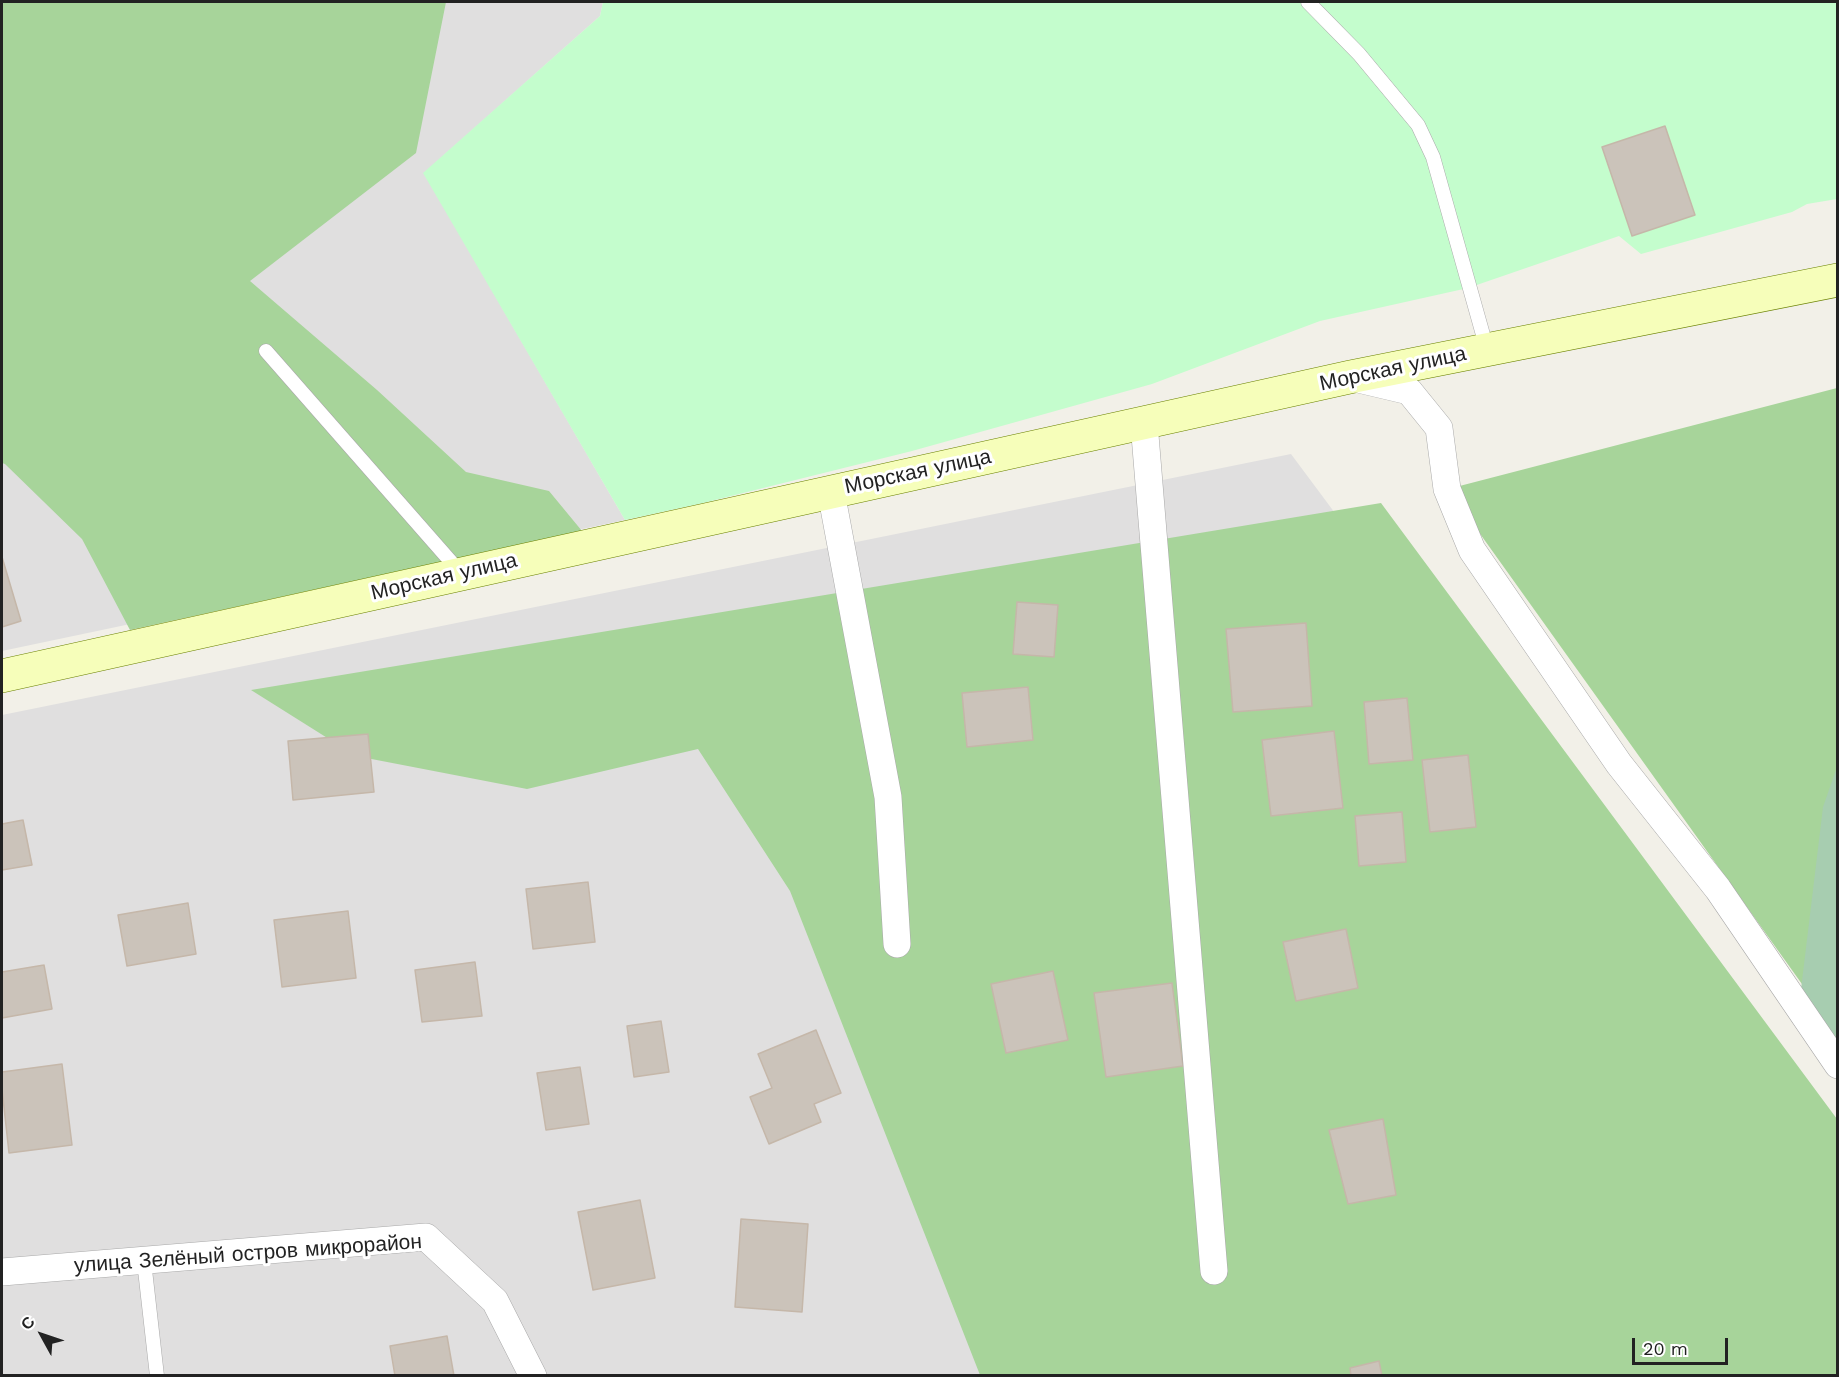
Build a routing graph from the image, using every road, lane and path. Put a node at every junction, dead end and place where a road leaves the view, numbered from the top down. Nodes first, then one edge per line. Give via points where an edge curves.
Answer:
1 (1308, 2) edge
2 (1838, 280) edge
3 (1487, 349) junction
4 (266, 351) dead end
5 (1350, 377) junction
6 (1144, 423) junction
7 (831, 492) junction
8 (462, 573) junction
9 (2, 676) edge
10 (897, 944) dead end
11 (1838, 1065) edge
12 (144, 1261) junction
13 (1215, 1271) dead end
14 (2, 1272) edge
15 (157, 1376) edge
16 (532, 1376) edge

1 - 3 lane via 1359,54 1418,125 1433,157
2 - 3 street, Морская улица
3 - 5 street, Морская улица
4 - 8 lane
5 - 6 street, Морская улица
5 - 11 street via 1409,391 1439,428 1448,489 1472,550 1619,764 1718,889
6 - 7 street, Морская улица
6 - 13 street
7 - 8 street, Морская улица
7 - 10 street via 888,797
8 - 9 street, Морская улица
12 - 14 street, улица Зелёный остров микрорайон
12 - 15 lane
12 - 16 street, улица Зелёный остров микрорайон via 426,1237 495,1301

